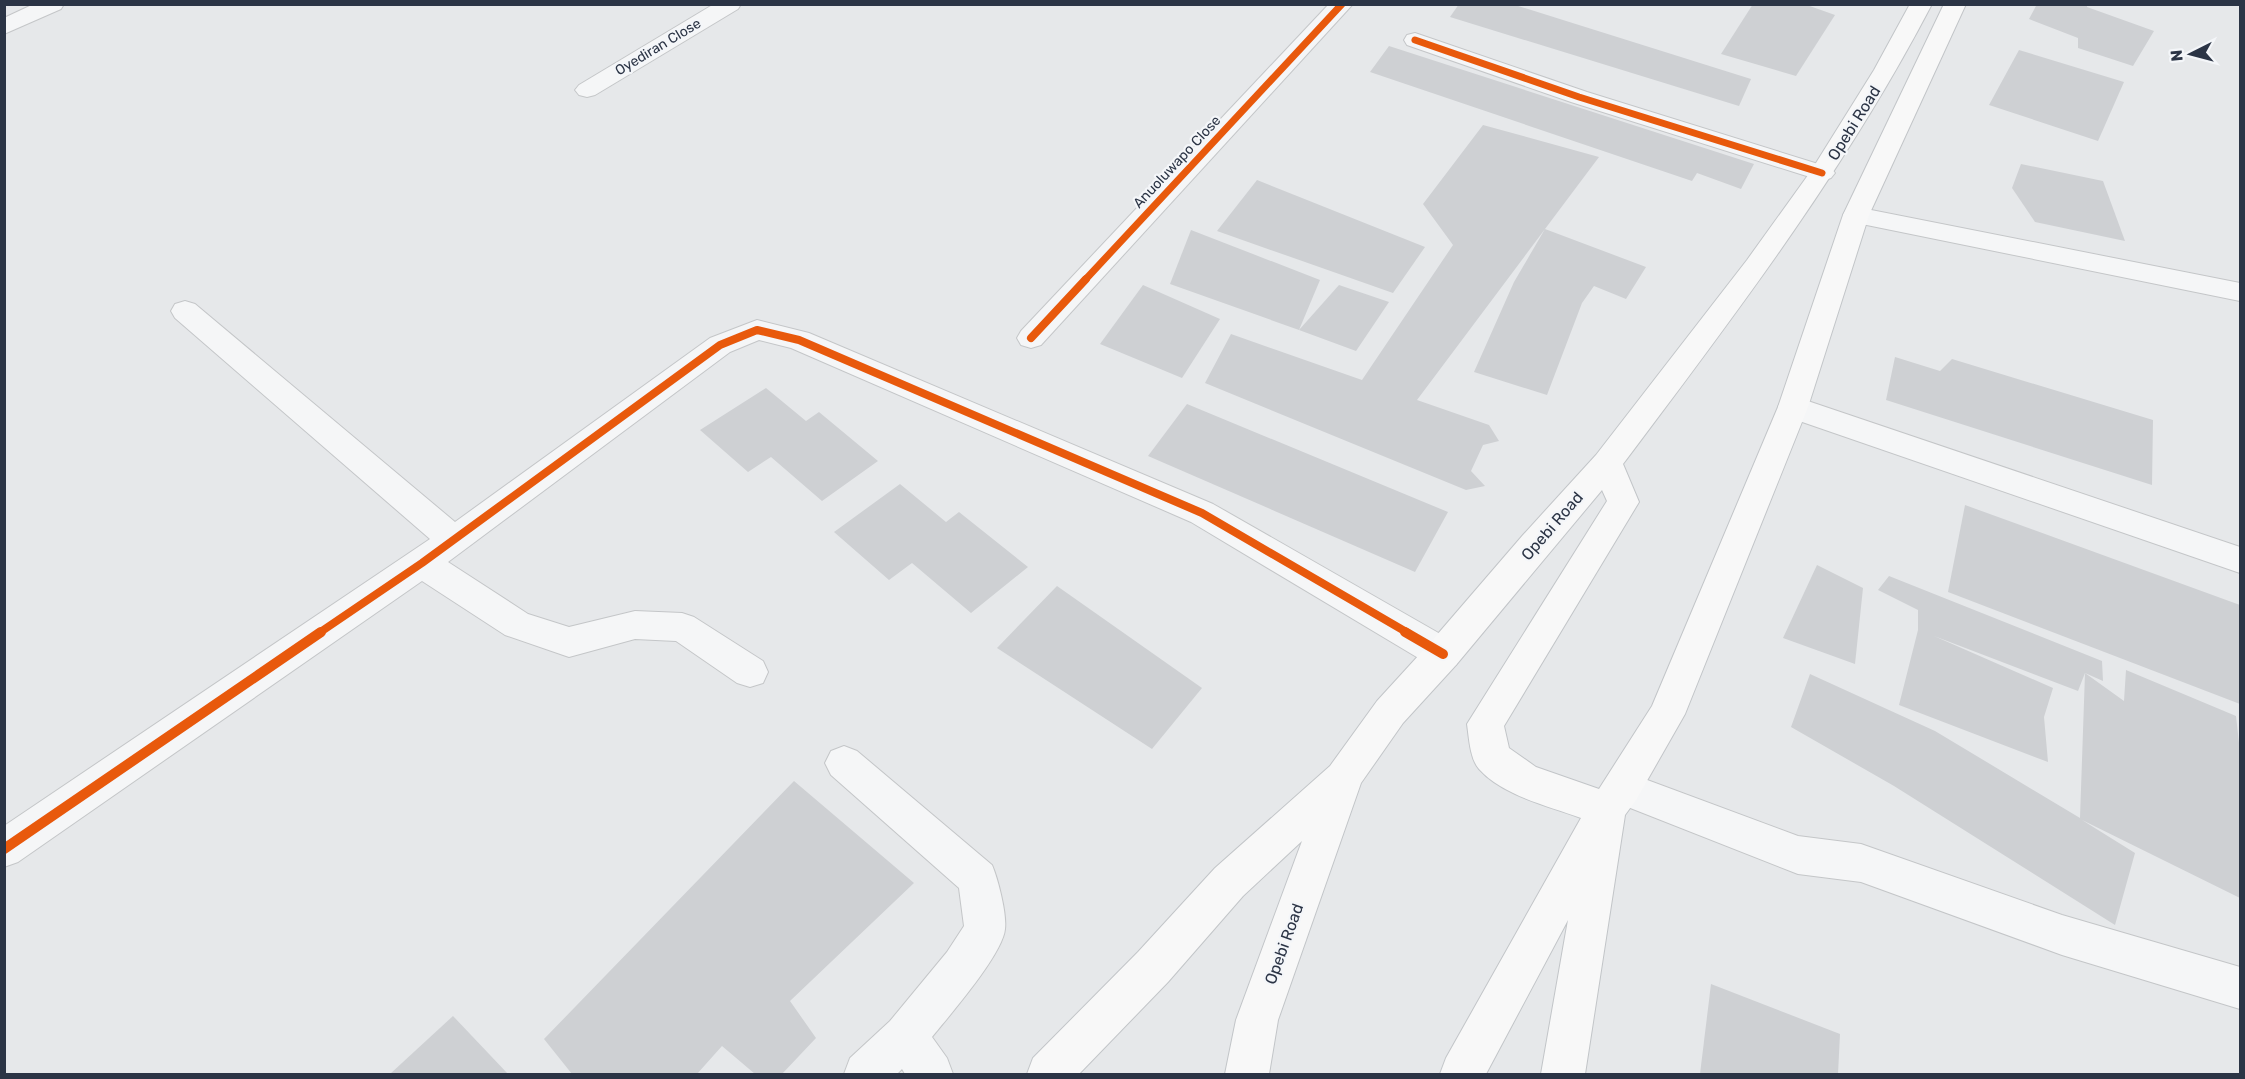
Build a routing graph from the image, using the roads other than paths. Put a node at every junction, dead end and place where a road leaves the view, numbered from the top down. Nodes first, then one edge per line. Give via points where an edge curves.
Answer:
1 (53, 4) edge
2 (730, 4) edge
3 (1342, 4) edge
4 (1921, 4) edge
5 (1955, 4) edge
6 (4, 27) edge
7 (1414, 40) dead end
8 (587, 90) dead end
9 (1822, 173) junction
10 (1856, 214) junction
11 (2241, 292) edge
12 (184, 311) dead end
13 (1031, 338) dead end
14 (1793, 407) junction
15 (1607, 463) junction
16 (454, 540) junction
17 (2241, 560) edge
18 (422, 563) junction
19 (1443, 654) junction
20 (750, 672) dead end
21 (844, 763) dead end
22 (1346, 775) junction
23 (1615, 798) junction
24 (4, 849) edge
25 (2241, 988) edge
26 (905, 1036) junction
27 (866, 1074) edge
28 (931, 1074) edge
29 (1049, 1074) edge
30 (1247, 1074) edge
31 (1462, 1074) edge
32 (1563, 1074) edge

1 - 6 street
2 - 8 street, Oyediran Close
3 - 13 street, Anuoluwapo Close
4 - 9 main road, Opebi Road via 1886,70
5 - 10 main road
7 - 9 street
9 - 15 main road, Opebi Road via 1757,266
10 - 11 street
10 - 14 main road
12 - 16 street
14 - 17 street
14 - 23 main road via 1667,714
15 - 19 main road, Opebi Road
15 - 23 main road via 1623,502 1485,724 1492,757 1524,780
16 - 18 street
16 - 19 street via 720,345 757,330 799,340 1202,513
18 - 20 street via 517,625 569,642 634,625 682,627
18 - 24 street
19 - 22 main road, Opebi Road via 1390,712
21 - 26 street via 978,879 985,930 962,967
22 - 29 main road via 1229,882
22 - 30 main road, Opebi Road via 1257,1020
23 - 25 street via 1797,855 1861,863 2062,936
23 - 31 main road
23 - 32 main road
26 - 27 street
26 - 28 street

